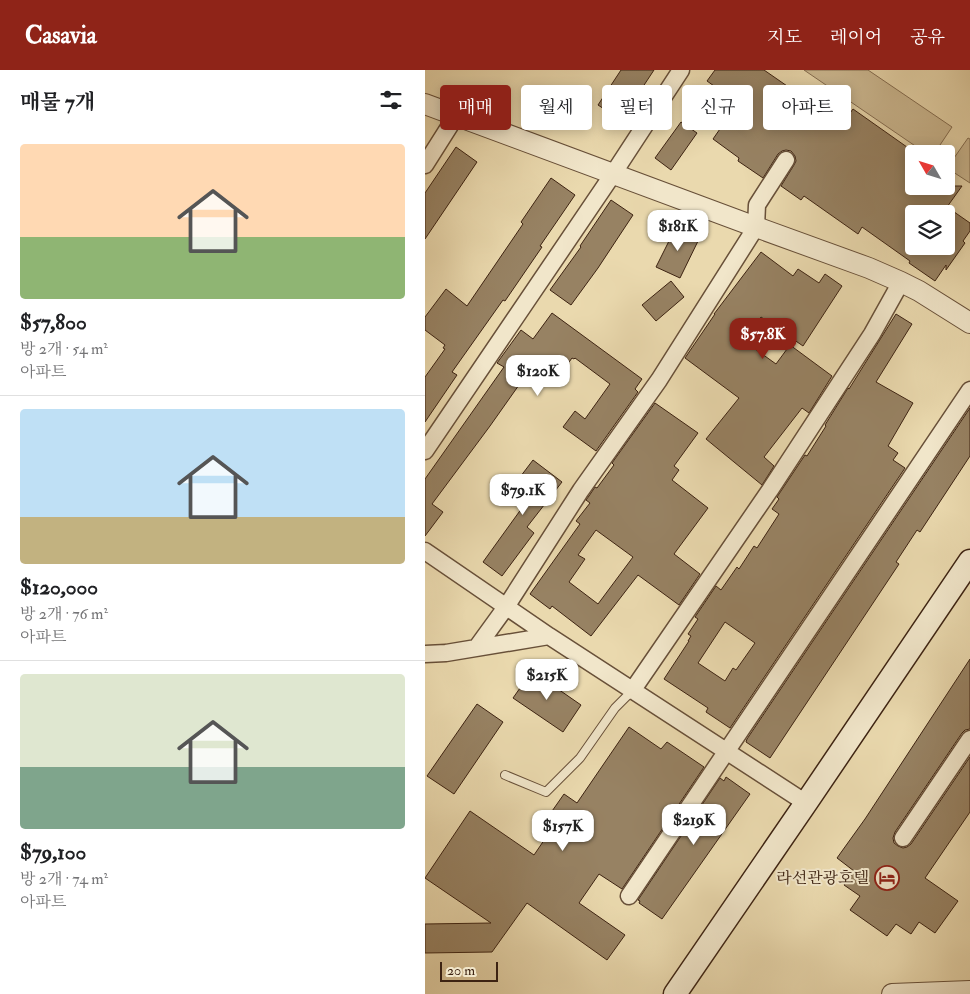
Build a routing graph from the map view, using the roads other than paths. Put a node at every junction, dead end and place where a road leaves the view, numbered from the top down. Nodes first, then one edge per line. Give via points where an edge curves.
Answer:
1 (681, 70) edge
2 (425, 104) edge
3 (440, 110) edge
4 (447, 130) edge
5 (494, 130) edge
6 (786, 160) dead end
7 (425, 165) edge
8 (613, 174) junction
9 (756, 227) junction
10 (901, 282) junction
11 (970, 323) edge
12 (970, 390) edge
13 (425, 450) edge
14 (425, 551) edge
15 (970, 561) edge
16 (506, 607) junction
17 (549, 636) junction
18 (477, 648) junction
19 (425, 654) edge
20 (632, 691) junction
21 (970, 739) edge
22 (726, 751) junction
23 (505, 775) dead end
24 (806, 803) junction
25 (903, 838) dead end
26 (629, 896) dead end
27 (970, 991) edge
28 (675, 994) edge
29 (892, 994) edge

1 - 8 street
2 - 3 street
4 - 7 street
5 - 8 street
6 - 9 street via 757,206
8 - 9 street
8 - 13 street
9 - 10 street
9 - 16 street via 659,380 581,490
10 - 11 street
10 - 20 street via 872,334 770,490
12 - 22 street
14 - 16 street
15 - 24 main road
16 - 17 street
16 - 18 street
17 - 18 street
17 - 20 street
18 - 19 street
20 - 22 street
20 - 23 lane via 615,708 580,758 546,792
21 - 25 street
22 - 24 street
22 - 26 street
24 - 28 main road
27 - 29 street

